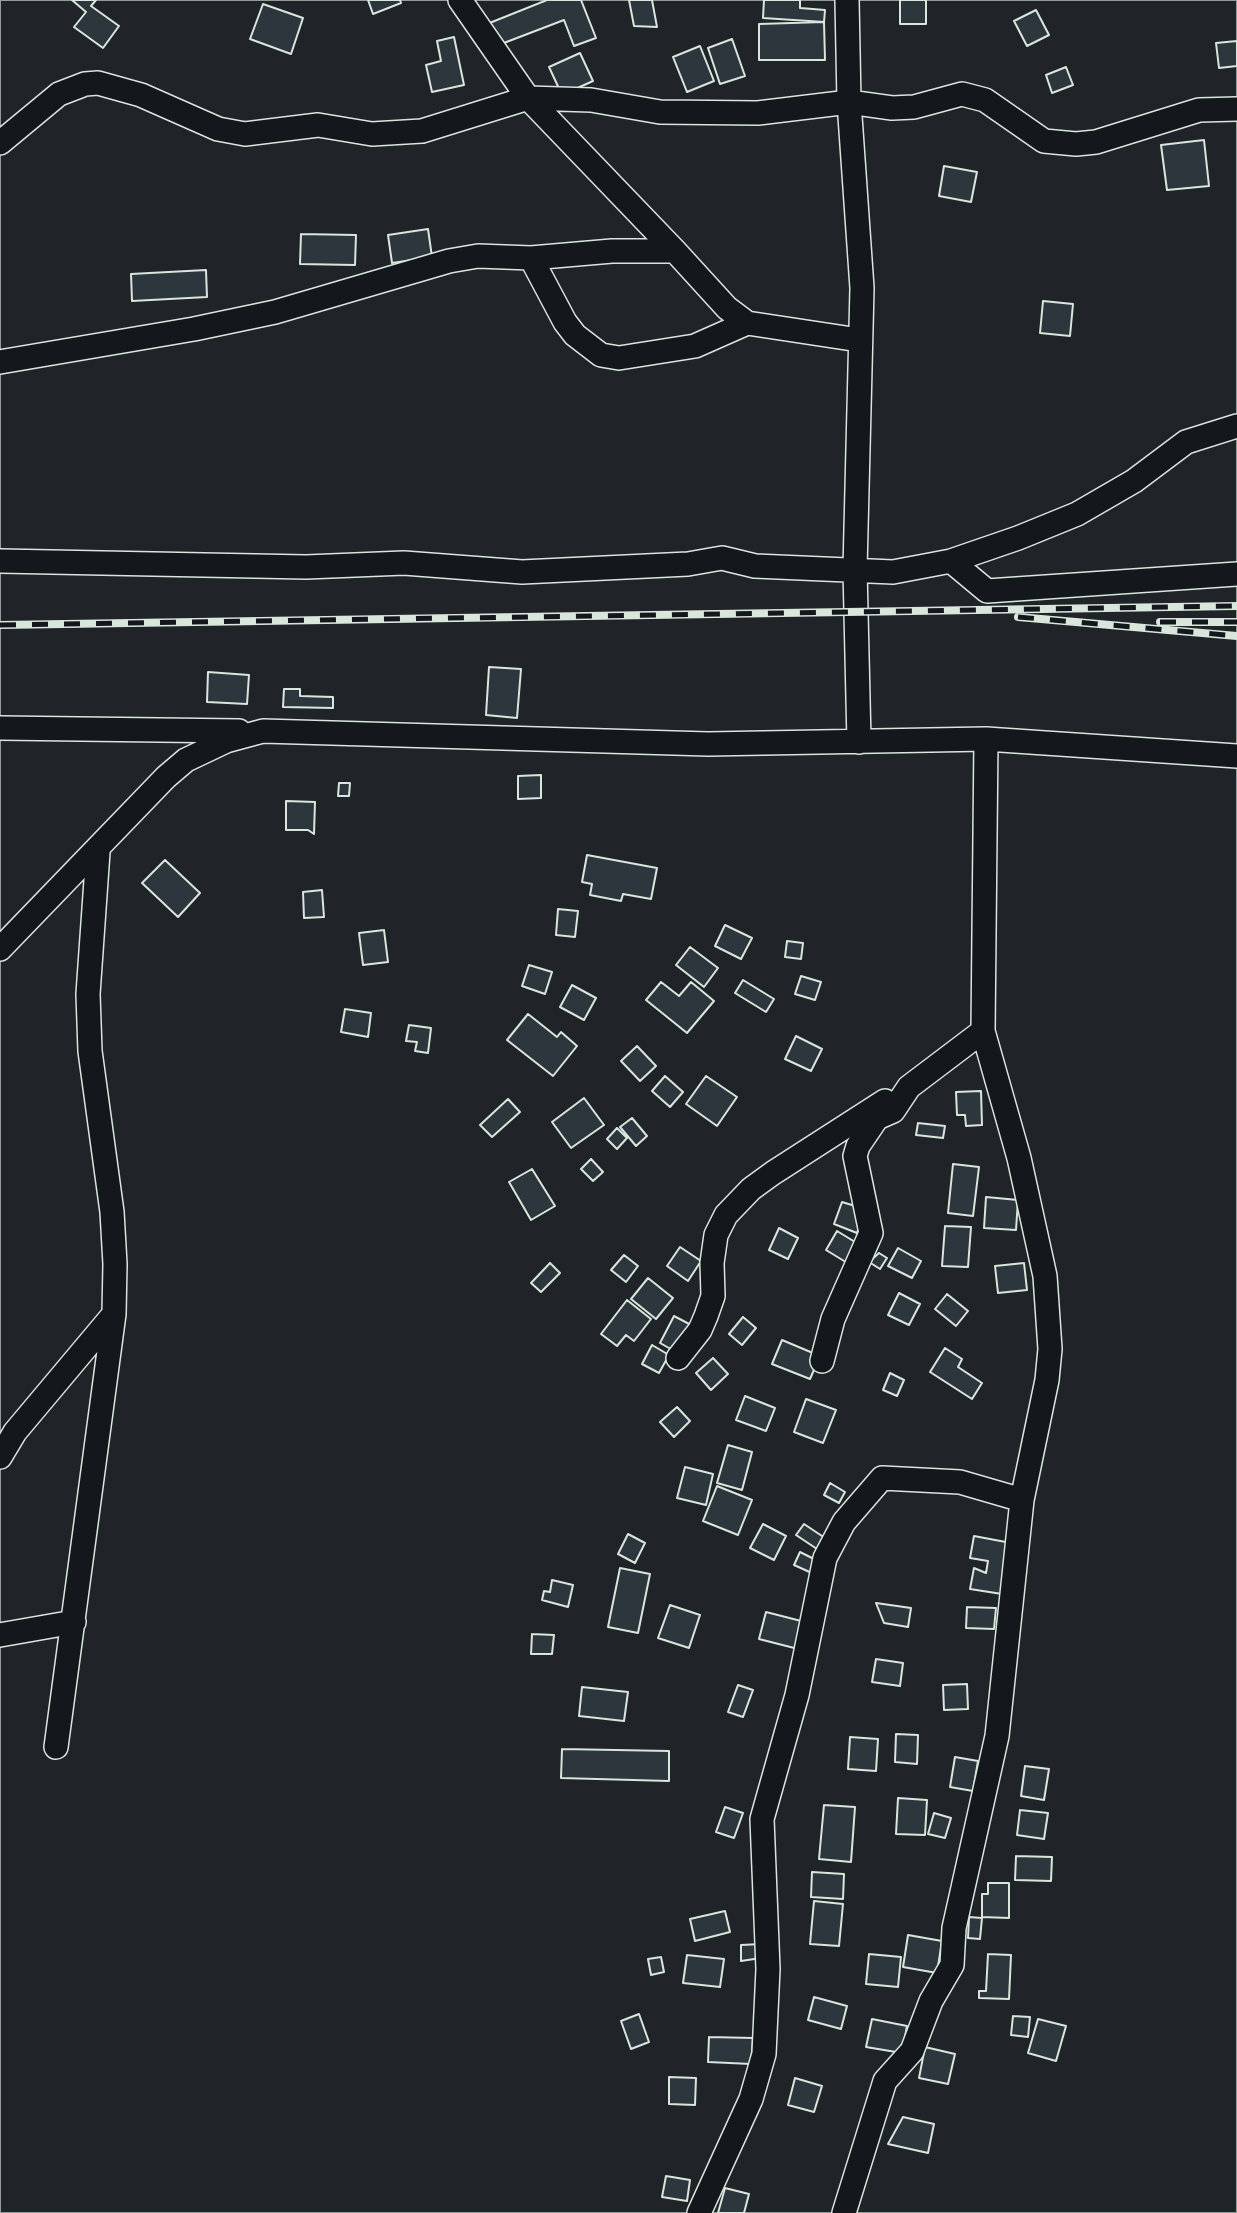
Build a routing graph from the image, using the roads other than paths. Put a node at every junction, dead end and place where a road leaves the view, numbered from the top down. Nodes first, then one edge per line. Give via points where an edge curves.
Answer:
1 (460, 0) edge
2 (847, 0) edge
3 (528, 98) junction
4 (849, 102) junction
5 (1235, 110) edge
6 (0, 143) edge
7 (675, 251) junction
8 (531, 258) junction
9 (747, 323) junction
10 (859, 340) junction
11 (0, 362) edge
12 (1237, 426) edge
13 (0, 561) edge
14 (951, 561) junction
15 (855, 569) junction
16 (1237, 574) edge
17 (0, 728) edge
18 (264, 731) junction
19 (986, 739) junction
20 (859, 742) junction
21 (1237, 756) edge
22 (97, 852) junction
23 (0, 949) edge
24 (983, 1031) junction
25 (908, 1087) junction
26 (114, 1314) junction
27 (678, 1358) dead end
28 (822, 1361) dead end
29 (0, 1457) edge
30 (1022, 1500) junction
31 (74, 1622) junction
32 (0, 1634) edge
33 (56, 1747) dead end
34 (699, 2213) edge
35 (844, 2213) edge

1 - 3 street
2 - 4 street
3 - 4 street via 710,113 758,113
3 - 6 street via 422,131 372,134 318,125 245,134 218,130 118,86 85,84 59,94
3 - 7 street
4 - 5 street via 914,107 971,95 985,100 1030,134 1061,144 1096,142 1199,110
4 - 10 street via 861,267
7 - 8 street
7 - 9 street
8 - 9 street via 575,335 601,355 619,358 695,346
8 - 11 street via 502,255 449,261 275,312
9 - 10 street
10 - 15 street
12 - 14 street via 1186,442 1134,481 1077,513
13 - 15 street via 306,567 404,564 522,572 677,565 722,558 755,566
14 - 15 street via 892,572
14 - 16 street via 987,591
15 - 20 street
17 - 18 street
18 - 20 street via 560,741
18 - 22 street via 226,741 186,760
19 - 20 street
19 - 21 street
19 - 24 street
22 - 23 street
22 - 26 street via 88,995 90,1051 116,1264
24 - 25 street
24 - 30 street via 1019,1158 1049,1310 1046,1380
25 - 27 street via 773,1173 732,1207 716,1235 713,1296 706,1316
25 - 28 street via 893,1111 877,1118 855,1156 871,1233 834,1319
26 - 29 street via 15,1432
26 - 31 street
30 - 34 street via 960,1482 882,1478 844,1522 825,1559 797,1695 762,1819 768,1969 764,2054 751,2099
30 - 35 street via 997,1736 954,1928 952,1965 931,2001 912,2051 885,2081
31 - 32 street
31 - 33 street

